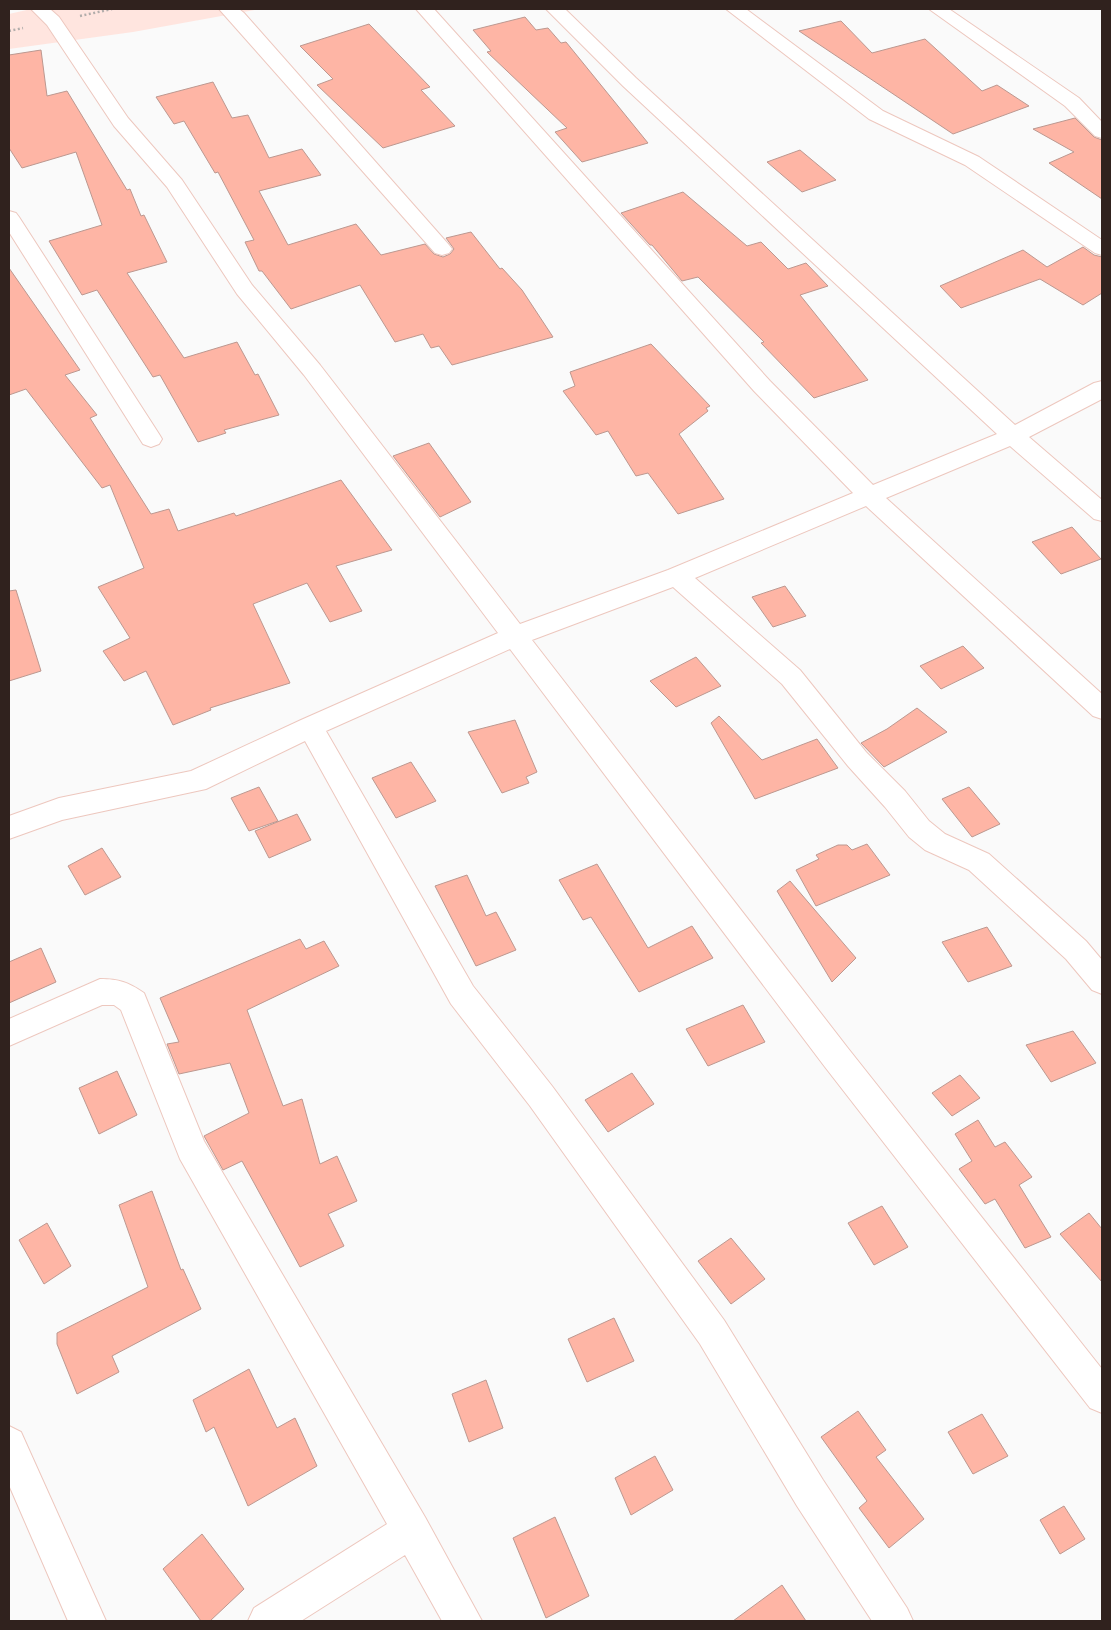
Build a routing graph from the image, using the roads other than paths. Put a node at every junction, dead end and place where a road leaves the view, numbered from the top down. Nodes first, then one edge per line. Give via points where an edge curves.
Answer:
1 (40, 9) edge
2 (228, 9) edge
3 (425, 9) edge
4 (555, 9) edge
5 (735, 9) edge
6 (938, 9) edge
7 (1102, 132) edge
8 (9, 217) edge
9 (442, 249) dead end
10 (1102, 249) edge
11 (1101, 391) edge
12 (1012, 436) junction
13 (152, 439) dead end
14 (870, 496) junction
15 (1102, 513) edge
16 (677, 576) junction
17 (515, 636) junction
18 (1102, 709) edge
19 (310, 727) junction
20 (9, 828) edge
21 (1102, 981) edge
22 (9, 1033) edge
23 (1102, 1396) edge
24 (9, 1444) edge
25 (412, 1530) junction
26 (87, 1621) edge
27 (267, 1621) edge
28 (463, 1621) edge
29 (894, 1621) edge

1 - 17 street via 53,22 122,122 175,184 244,289 312,370
2 - 9 street
3 - 14 street via 762,386
4 - 12 street via 610,65
5 - 10 street via 876,115 972,161
6 - 7 street via 1072,102
8 - 13 street
11 - 12 street
12 - 14 street
12 - 15 street
14 - 16 street
14 - 18 street
16 - 17 street
16 - 21 street via 791,677 847,748 919,829 935,842 979,862 1076,950
17 - 19 street
17 - 23 street via 836,1057
19 - 20 street via 196,781 59,809
19 - 29 street via 462,995 547,1104 712,1332 810,1493
22 - 25 street via 100,992 119,992 133,1002 191,1149
24 - 26 street
25 - 27 street
25 - 28 street

